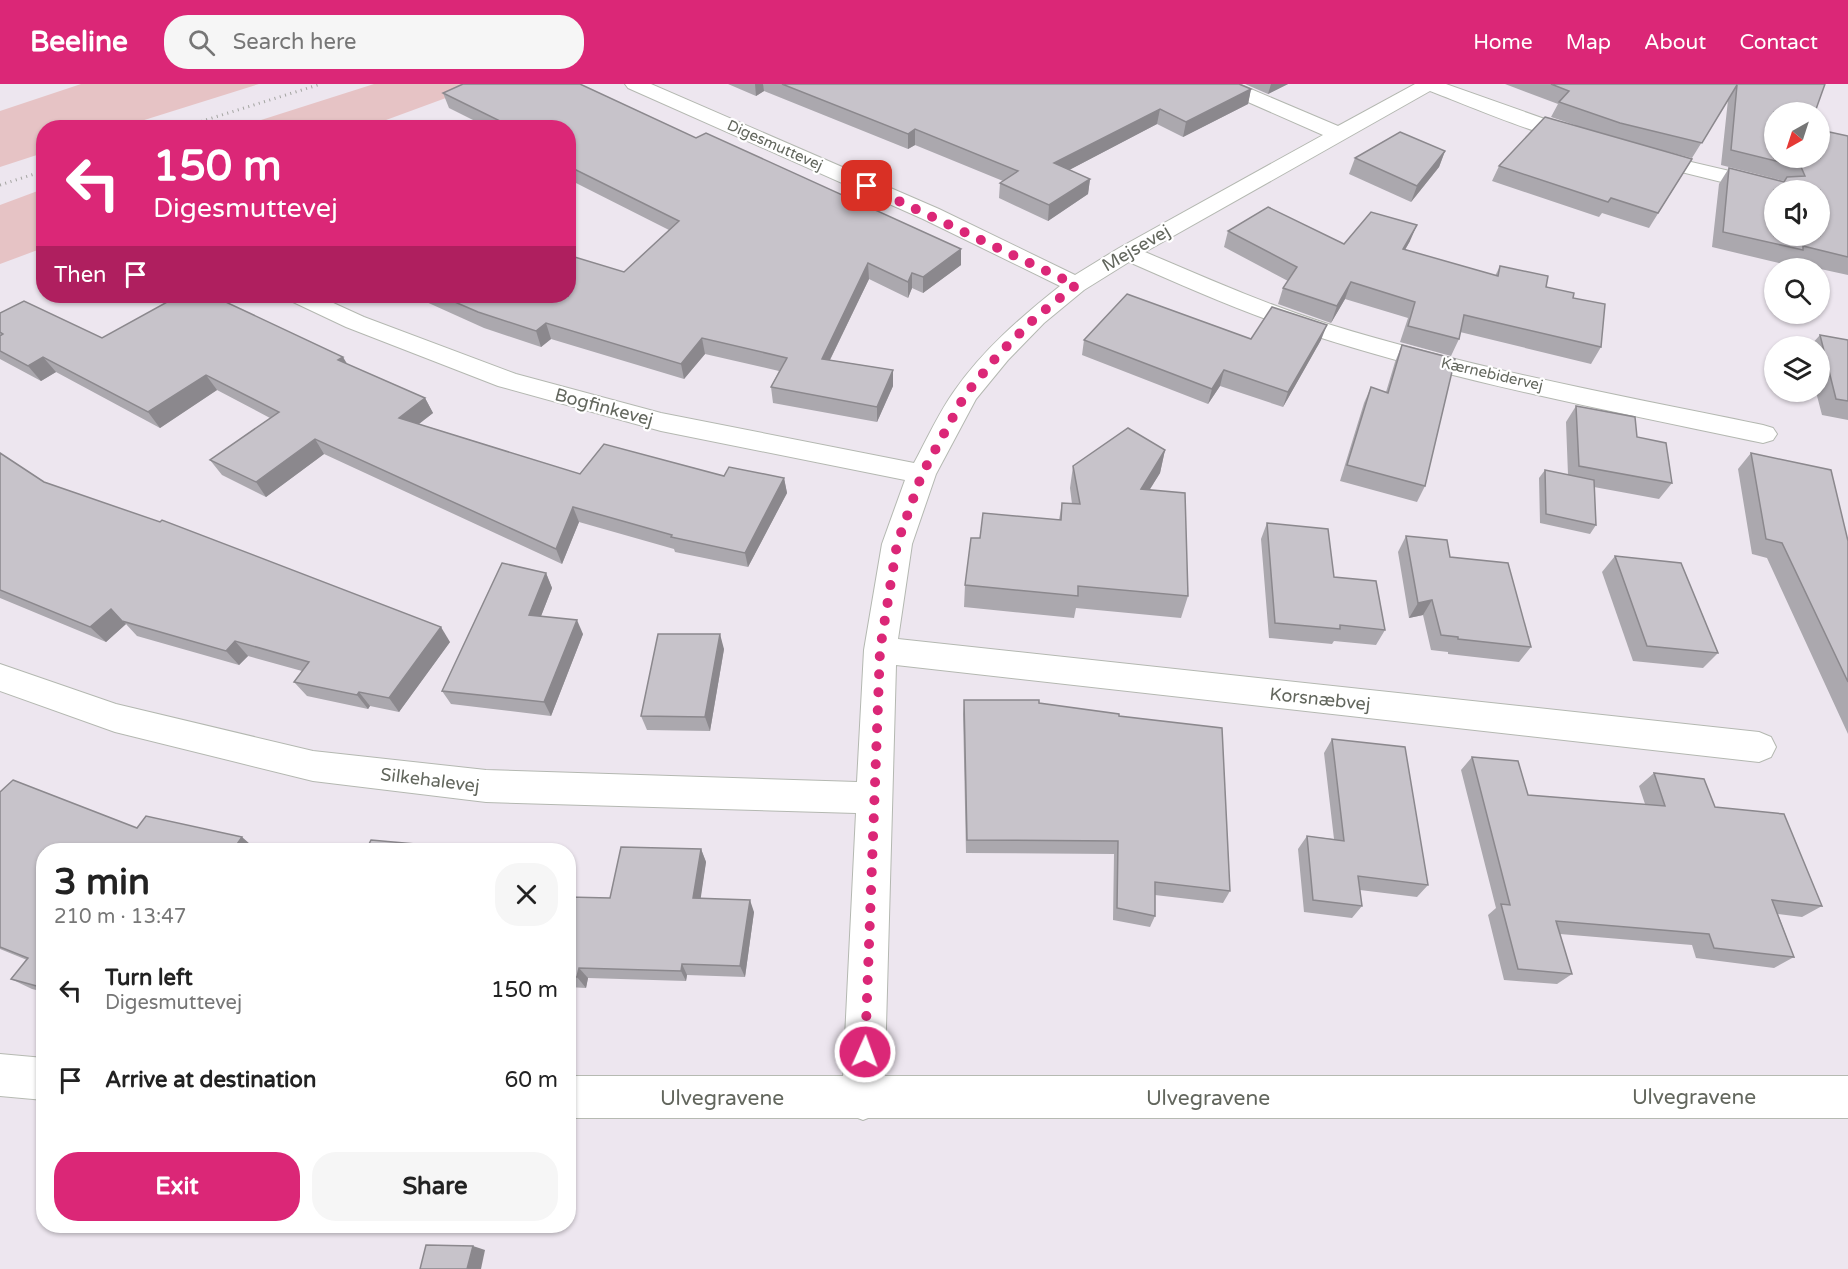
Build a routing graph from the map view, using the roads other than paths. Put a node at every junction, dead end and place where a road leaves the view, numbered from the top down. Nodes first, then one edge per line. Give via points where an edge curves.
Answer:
1 (635, 84) edge
2 (1223, 84) edge
3 (1429, 84) edge
4 (1338, 134) junction
5 (1601, 145) edge
6 (1624, 152) edge
7 (1764, 186) edge
8 (1127, 253) junction
9 (1076, 285) junction
10 (315, 303) edge
11 (1763, 434) dead end
12 (922, 474) junction
13 (880, 650) junction
14 (0, 677) edge
15 (1759, 747) dead end
16 (874, 798) junction
17 (0, 1075) edge
18 (36, 1078) edge
19 (1848, 1097) edge
20 (576, 1098) edge
21 (863, 1099) junction

1 - 9 street, Digesmuttevej via 931,214
2 - 4 street
3 - 4 street, Mejsevej
3 - 5 street via 1510,116
4 - 8 street, Mejsevej
6 - 7 street
8 - 9 street, Mejsevej
8 - 11 street, Kærnebidervej via 1256,308 1368,343 1477,372
9 - 12 street, Mejsevej via 1035,318 965,395
10 - 12 street, Bogfinkevej via 507,380 661,422
12 - 13 street, Mejsevej via 897,544
13 - 15 street, Korsnæbvej
13 - 16 street, Mejsevej
14 - 16 street, Silkehalevej via 116,718 313,766 486,786
16 - 21 street, Mejsevej
17 - 18 street
19 - 21 street, Ulvegravene
20 - 21 street, Ulvegravene

